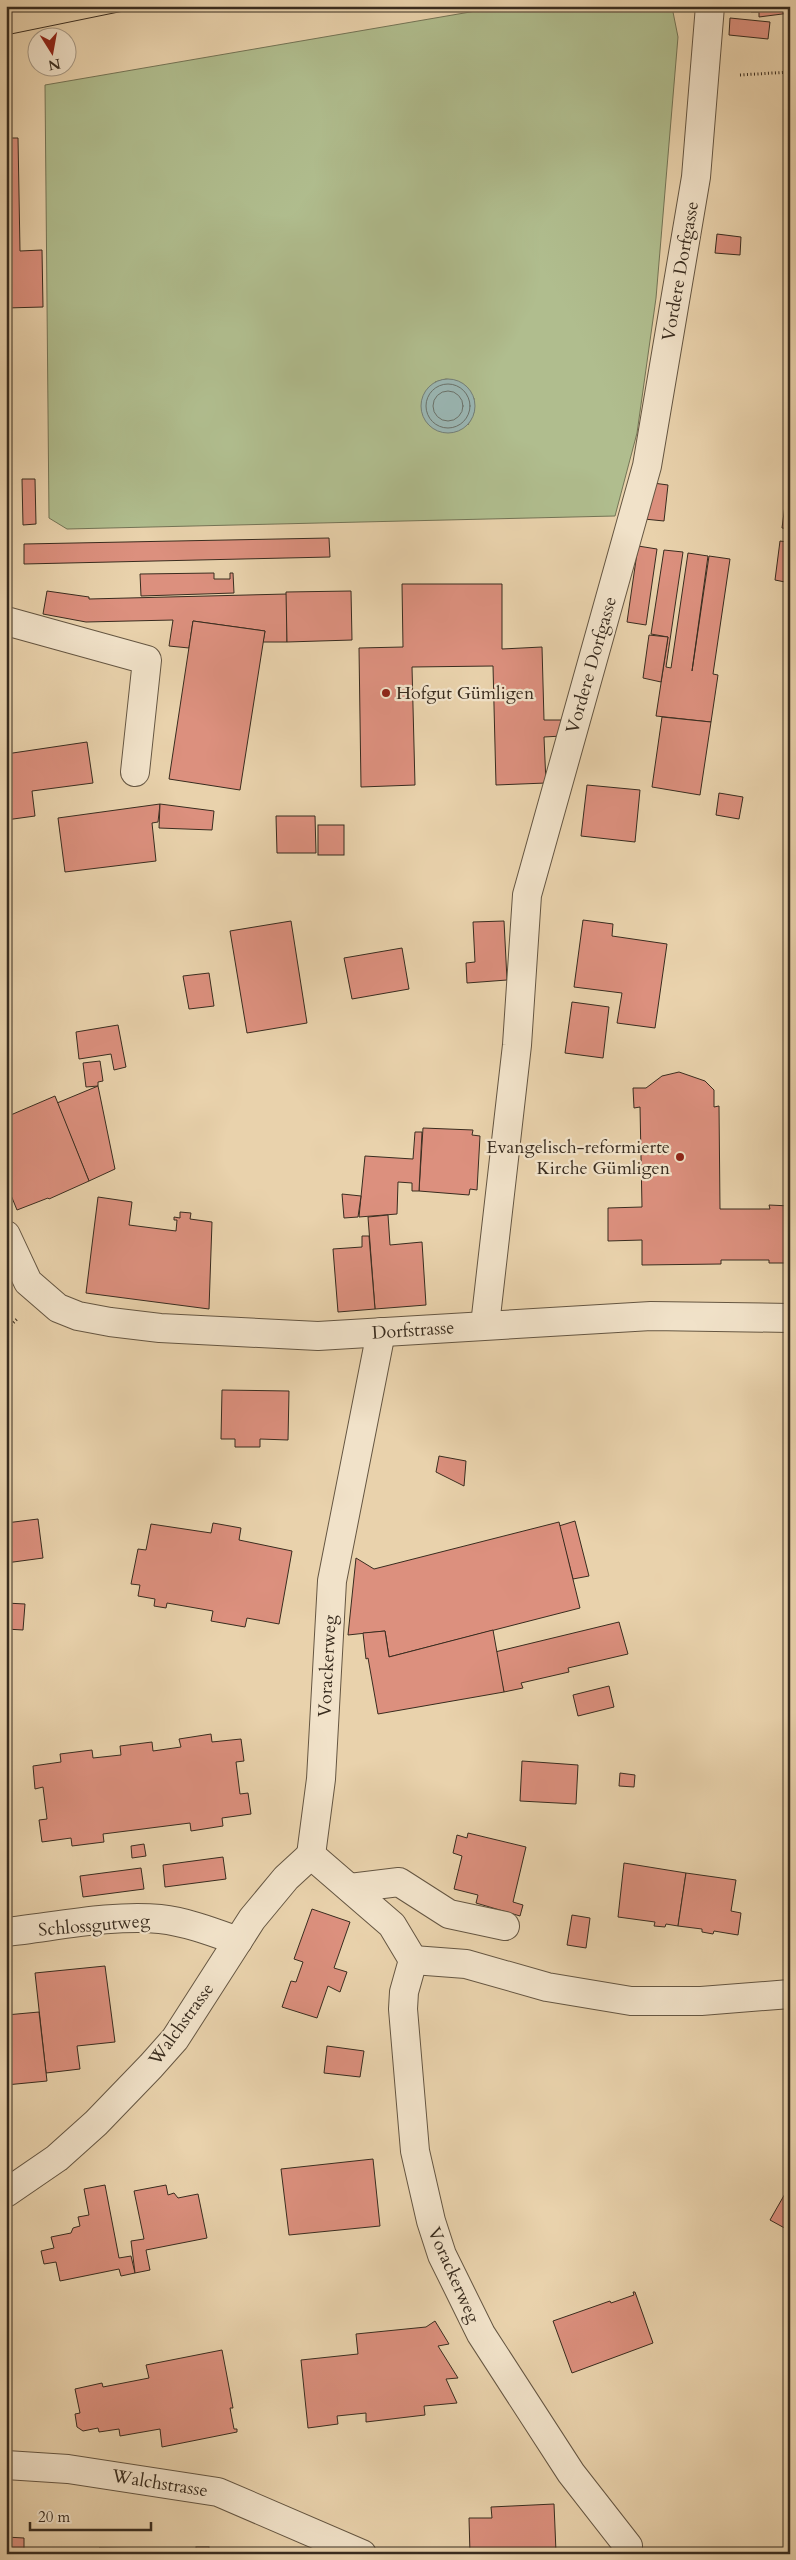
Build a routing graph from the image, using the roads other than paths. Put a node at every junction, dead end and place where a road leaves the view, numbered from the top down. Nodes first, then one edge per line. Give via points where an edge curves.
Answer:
1 (710, 6) edge
2 (6, 622) edge
3 (135, 772) dead end
4 (6, 1235) edge
5 (790, 1318) edge
6 (485, 1325) junction
7 (381, 1332) junction
8 (311, 1856) junction
9 (350, 1888) junction
10 (505, 1926) dead end
11 (6, 1932) edge
12 (238, 1941) junction
13 (414, 1960) junction
14 (790, 1994) edge
15 (9, 2189) edge
16 (6, 2465) edge
17 (628, 2546) dead end
18 (362, 2554) edge

1 - 6 street, Vordere Dorfgasse via 696,177 647,466 527,895 517,1045
2 - 3 street via 147,660
4 - 7 street, Dorfstrasse via 28,1282 65,1311 78,1316 160,1328 318,1336
5 - 6 street, Dorfstrasse via 652,1316
6 - 7 street, Dorfstrasse
7 - 8 street, Vorackerweg via 332,1581 321,1779
8 - 9 street
8 - 12 street, Walchstrasse via 286,1878
9 - 10 street via 399,1882 449,1914
9 - 13 street via 392,1925
11 - 12 street, Schlossgutweg via 111,1920 160,1919 206,1929
12 - 15 street, Walchstrasse via 175,2039 151,2066 57,2158
13 - 14 street via 466,1964 546,1987 631,2001 701,2001
13 - 17 street, Vorackerweg via 404,1992 403,2009 415,2151 426,2204 442,2255 480,2334 571,2473
16 - 18 street, Walchstrasse via 68,2469 218,2492

